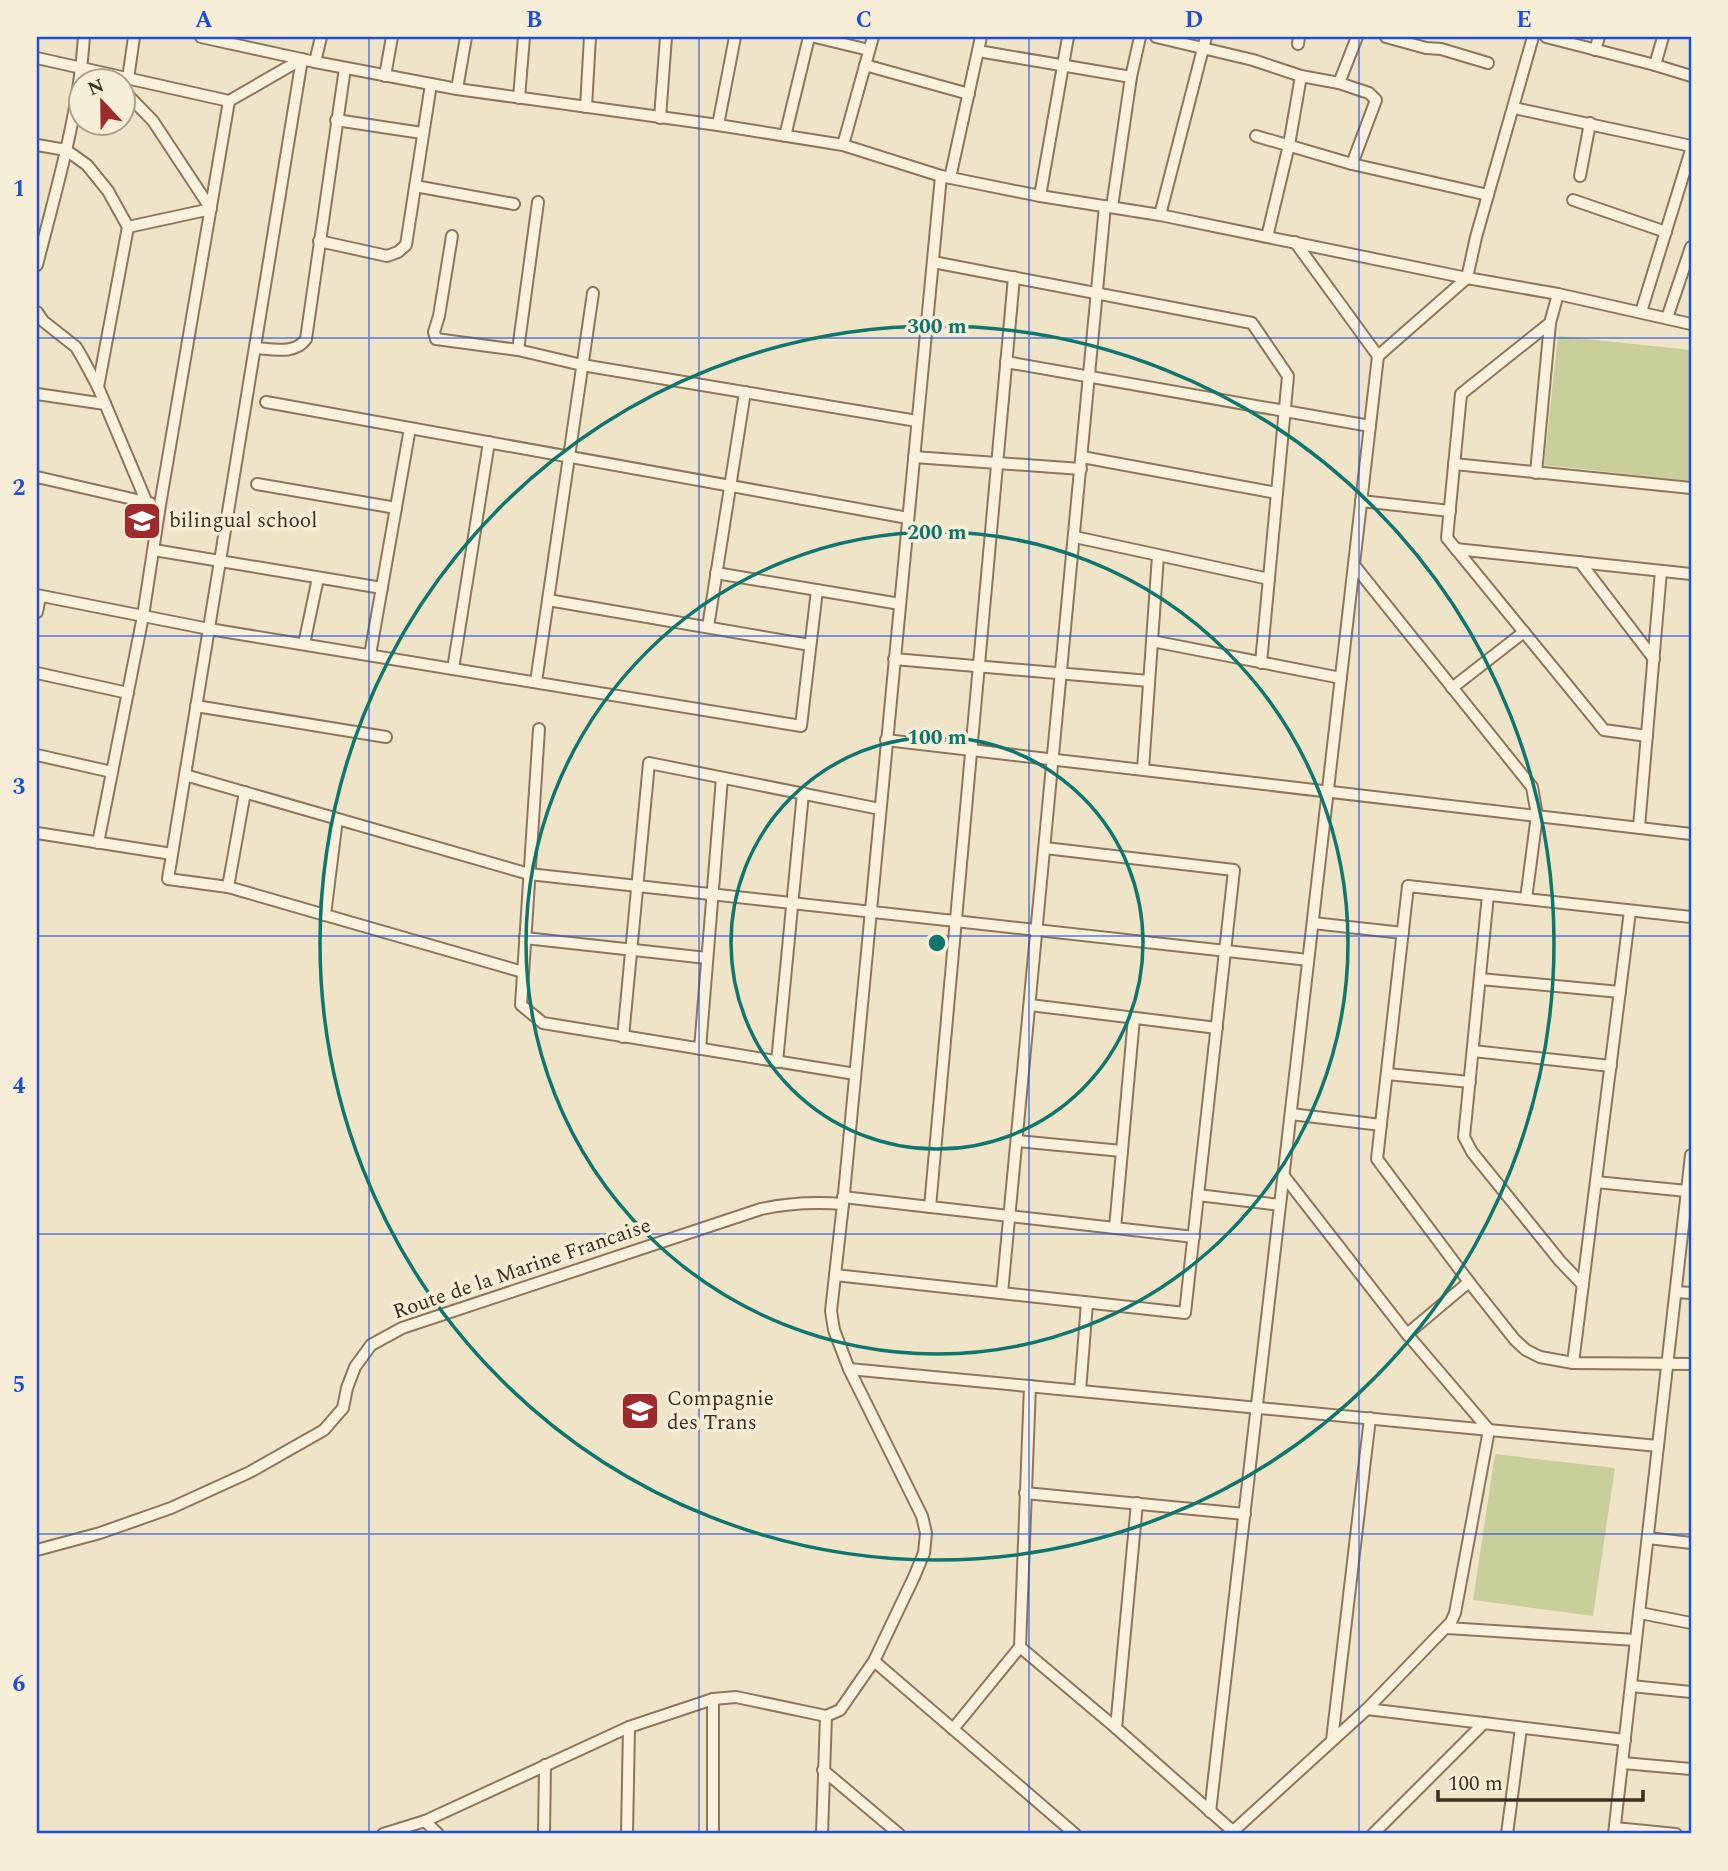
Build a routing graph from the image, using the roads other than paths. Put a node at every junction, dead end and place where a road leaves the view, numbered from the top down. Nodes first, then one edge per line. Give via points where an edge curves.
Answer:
1 (84, 37) edge
2 (134, 37) edge
3 (201, 37) edge
4 (321, 37) edge
5 (392, 37) edge
6 (466, 37) edge
7 (524, 37) edge
8 (590, 37) edge
9 (666, 37) edge
10 (735, 37) edge
11 (809, 37) edge
12 (815, 37) edge
13 (873, 37) edge
14 (981, 37) edge
15 (1068, 37) edge
16 (1140, 37) edge
17 (1156, 37) edge
18 (1357, 37) edge
19 (1387, 37) edge
20 (1534, 37) edge
21 (1546, 37) edge
22 (1599, 37) edge
23 (1663, 37) edge
24 (1204, 42) edge
25 (869, 50) junction
26 (1595, 50) junction
27 (978, 51) junction
28 (37, 58) edge
29 (302, 59) junction
30 (315, 62) junction
31 (1488, 63) dead end
32 (865, 65) junction
33 (1063, 65) junction
34 (1655, 65) junction
35 (73, 66) edge
36 (82, 66) edge
37 (128, 66) edge
38 (345, 68) junction
39 (385, 76) junction
40 (1301, 76) junction
41 (1691, 76) edge
42 (1132, 77) junction
43 (1339, 83) junction
44 (431, 84) junction
45 (136, 86) edge
46 (457, 89) junction
47 (969, 94) junction
48 (519, 98) junction
49 (136, 99) edge
50 (229, 101) junction
51 (586, 107) junction
52 (1514, 108) junction
53 (660, 118) junction
54 (336, 120) junction
55 (1590, 123) junction
56 (718, 125) junction
57 (422, 133) junction
58 (69, 136) edge
59 (785, 136) junction
60 (1256, 136) dead end
61 (37, 145) edge
62 (843, 145) junction
63 (1289, 145) junction
64 (1691, 148) edge
65 (66, 150) junction
66 (1352, 164) junction
67 (1580, 176) dead end
68 (946, 177) junction
69 (415, 186) junction
70 (1489, 195) junction
71 (1040, 196) junction
72 (1573, 200) dead end
73 (538, 202) dead end
74 (514, 204) dead end
75 (1109, 207) junction
76 (211, 209) junction
77 (1160, 215) junction
78 (128, 227) junction
79 (1666, 232) junction
80 (452, 236) dead end
81 (1267, 237) junction
82 (319, 241) junction
83 (1295, 242) junction
84 (1691, 247) edge
85 (933, 262) junction
86 (37, 265) edge
87 (1014, 277) junction
88 (1467, 278) junction
89 (593, 293) dead end
90 (1097, 293) junction
91 (1558, 294) junction
92 (37, 312) edge
93 (1642, 312) junction
94 (1667, 318) junction
95 (1550, 323) junction
96 (1691, 324) edge
97 (255, 348) junction
98 (518, 350) junction
99 (1378, 356) junction
100 (1006, 362) junction
101 (582, 365) junction
102 (1090, 377) junction
103 (98, 387) junction
104 (745, 392) junction
105 (37, 394) edge
106 (266, 402) dead end
107 (106, 404) junction
108 (1285, 411) junction
109 (917, 421) junction
110 (1370, 426) junction
111 (410, 428) junction
112 (489, 442) junction
113 (569, 457) junction
114 (914, 457) junction
115 (1082, 457) junction
116 (997, 463) junction
117 (1454, 464) junction
118 (1081, 469) junction
119 (1536, 473) junction
120 (37, 477) edge
121 (257, 484) dead end
122 (730, 486) junction
123 (1691, 488) edge
124 (1277, 493) junction
125 (1361, 501) junction
126 (147, 503) junction
127 (160, 505) junction
128 (396, 508) junction
129 (1450, 511) junction
130 (908, 518) junction
131 (1075, 537) junction
132 (1456, 549) junction
133 (154, 550) junction
134 (1158, 555) junction
135 (220, 562) junction
136 (1580, 562) junction
137 (1354, 565) junction
138 (1661, 571) junction
139 (716, 573) junction
140 (1691, 575) edge
141 (318, 578) junction
142 (1269, 579) junction
143 (382, 588) junction
144 (817, 590) junction
145 (38, 596) edge
146 (548, 600) junction
147 (900, 604) junction
148 (37, 612) edge
149 (143, 616) junction
150 (708, 627) junction
151 (209, 629) junction
152 (1524, 632) junction
153 (1152, 641) junction
154 (304, 644) junction
155 (810, 645) junction
156 (370, 655) junction
157 (894, 659) junction
158 (1654, 659) junction
159 (1261, 663) junction
160 (979, 666) junction
161 (453, 669) junction
162 (37, 673) edge
163 (1061, 673) junction
164 (1341, 678) junction
165 (1149, 681) junction
166 (536, 682) junction
167 (1452, 688) junction
168 (128, 693) junction
169 (197, 706) junction
170 (539, 729) dead end
171 (1647, 736) junction
172 (386, 737) dead end
173 (886, 740) junction
174 (971, 750) junction
175 (37, 755) edge
176 (1053, 759) junction
177 (1143, 769) junction
178 (112, 772) junction
179 (185, 775) junction
180 (722, 778) junction
181 (1328, 790) junction
182 (245, 793) junction
183 (803, 793) junction
184 (880, 809) junction
185 (1537, 815) junction
186 (337, 819) junction
187 (1639, 827) junction
188 (37, 834) edge
189 (1691, 834) edge
190 (98, 843) junction
191 (1045, 848) junction
192 (172, 854) junction
193 (529, 874) junction
194 (637, 886) junction
195 (228, 887) junction
196 (713, 894) junction
197 (1488, 895) junction
198 (1526, 899) junction
199 (792, 903) junction
200 (870, 911) junction
201 (1630, 911) junction
202 (325, 915) junction
203 (1691, 917) edge
204 (956, 921) junction
205 (1313, 923) junction
206 (1037, 930) junction
207 (1403, 933) junction
208 (525, 938) junction
209 (631, 950) junction
210 (1225, 951) junction
211 (707, 958) junction
212 (1308, 960) junction
213 (523, 972) junction
214 (1480, 978) junction
215 (1620, 992) junction
216 (1030, 1005) junction
217 (1135, 1018) junction
218 (1217, 1028) junction
219 (623, 1037) junction
220 (700, 1049) junction
221 (1473, 1051) junction
222 (777, 1062) junction
223 (1611, 1066) junction
224 (855, 1074) junction
225 (1387, 1074) junction
226 (1470, 1082) junction
227 (1291, 1114) junction
228 (1381, 1125) junction
229 (1017, 1141) junction
230 (1122, 1151) junction
231 (1691, 1155) edge
232 (1283, 1176) junction
233 (1596, 1182) junction
234 (1687, 1191) junction
235 (1198, 1195) junction
236 (843, 1201) junction
237 (1280, 1205) junction
238 (930, 1207) junction
239 (1010, 1216) junction
240 (1688, 1218) edge
241 (1115, 1228) junction
242 (1194, 1237) junction
243 (835, 1275) junction
244 (1469, 1282) junction
245 (1583, 1285) junction
246 (1676, 1292) junction
247 (1002, 1293) junction
248 (1691, 1293) edge
249 (1087, 1303) junction
250 (1407, 1334) junction
251 (1573, 1363) junction
252 (1668, 1363) junction
253 (1691, 1364) edge
254 (849, 1369) junction
255 (1030, 1386) junction
256 (1080, 1391) junction
257 (1257, 1408) junction
258 (1370, 1418) junction
259 (1489, 1430) junction
260 (1658, 1446) junction
261 (1026, 1493) junction
262 (1137, 1503) junction
263 (1245, 1514) junction
264 (1648, 1538) junction
265 (1691, 1544) edge
266 (37, 1550) edge
267 (1640, 1613) junction
268 (1691, 1623) edge
269 (1447, 1628) junction
270 (1636, 1640) junction
271 (1020, 1647) junction
272 (874, 1661) junction
273 (1631, 1686) junction
274 (1691, 1692) edge
275 (713, 1699) junction
276 (1367, 1709) junction
277 (825, 1716) junction
278 (1484, 1723) junction
279 (629, 1727) junction
280 (1116, 1728) junction
281 (1521, 1728) junction
282 (953, 1729) junction
283 (1332, 1740) junction
284 (1625, 1740) junction
285 (1623, 1763) junction
286 (545, 1766) junction
287 (1691, 1769) edge
288 (823, 1770) junction
289 (1210, 1812) junction
290 (425, 1821) junction
291 (1615, 1831) edge
292 (1233, 1833) edge
293 (383, 1834) edge
294 (438, 1834) edge
295 (544, 1834) edge
296 (627, 1834) edge
297 (713, 1834) edge
298 (822, 1834) edge
299 (899, 1834) edge
300 (1074, 1834) edge
301 (1374, 1834) edge
302 (1507, 1834) edge
303 (1676, 1834) edge

1 - 36 street
2 - 37 street
3 - 29 street
4 - 30 street
5 - 39 street
6 - 46 street
7 - 48 street
8 - 51 street
9 - 53 street
10 - 56 street
11 - 59 street
12 - 25 street
13 - 25 street
14 - 27 street
15 - 33 street
16 - 42 street
17 - 24 street
18 - 43 street
19 - 31 street
20 - 52 street
21 - 26 street
22 - 26 street
23 - 34 street
24 - 40 street
24 - 77 street
25 - 32 street
26 - 34 street
27 - 33 street
27 - 47 street
28 - 35 street
29 - 30 street
29 - 50 street
29 - 97 street
30 - 38 street
32 - 47 street
32 - 62 street
33 - 42 street
33 - 71 street
34 - 41 street
38 - 39 street
38 - 54 street
39 - 44 street
40 - 43 street
40 - 63 street
42 - 75 street
43 - 66 street via 1376,100
44 - 46 street
44 - 57 street
45 - 50 street
46 - 48 street
47 - 68 street
48 - 51 street
49 - 76 street
50 - 76 street
51 - 53 street
52 - 55 street
52 - 70 street
53 - 56 street
54 - 57 street
54 - 82 street
55 - 64 street
55 - 67 street
56 - 59 street
57 - 69 street
58 - 65 street
59 - 62 street
60 - 63 street
61 - 65 street
62 - 68 street
63 - 66 street
63 - 81 street
64 - 79 street
65 - 78 street via 87,164
65 - 86 street
66 - 70 street
68 - 71 street
68 - 85 street
69 - 74 street
69 - 82 street via 406,245 398,252 387,256
70 - 88 street
71 - 75 street
72 - 79 street
73 - 98 street
75 - 77 street
75 - 90 street
76 - 78 street
76 - 127 street
77 - 81 street
78 - 103 street
79 - 93 street
80 - 98 street via 436,339
81 - 83 street
82 - 97 street via 306,339 294,350
83 - 88 street
83 - 99 street
84 - 94 street
85 - 87 street
85 - 109 street
87 - 90 street
87 - 100 street
88 - 91 street
88 - 99 street
89 - 101 street
90 - 102 street
90 - 108 street via 1252,323 1288,376
91 - 93 street
91 - 95 street
92 - 103 street via 76,347
93 - 94 street
94 - 96 street
95 - 117 street via 1461,394
95 - 119 street
97 - 135 street
98 - 101 street
99 - 110 street
100 - 102 street
100 - 116 street
101 - 104 street
101 - 113 street
102 - 108 street
102 - 115 street
103 - 107 street
104 - 109 street
104 - 122 street
105 - 107 street
106 - 111 street
107 - 126 street
108 - 110 street
108 - 124 street
109 - 114 street
110 - 125 street
111 - 112 street
111 - 128 street
112 - 113 street
112 - 161 street
113 - 122 street
113 - 146 street
114 - 116 street
114 - 130 street
115 - 118 street
115 - 124 street
116 - 118 street
116 - 160 street
117 - 119 street
117 - 129 street
118 - 131 street
119 - 123 street
120 - 126 street
121 - 128 street
122 - 130 street
122 - 139 street
124 - 142 street
125 - 129 street
125 - 137 street
126 - 127 street
127 - 133 street
128 - 143 street
129 - 132 street via 1447,538
130 - 147 street
131 - 134 street
131 - 163 street
132 - 136 street
132 - 152 street
133 - 135 street
133 - 149 street
134 - 142 street
134 - 153 street
135 - 141 street
135 - 151 street
136 - 138 street
136 - 158 street
137 - 164 street
137 - 167 street
138 - 140 street
138 - 158 street
139 - 144 street
139 - 150 street
141 - 143 street
141 - 154 street
142 - 159 street
143 - 156 street
144 - 147 street
144 - 155 street
145 - 148 street
145 - 149 street
146 - 150 street
146 - 166 street
147 - 157 street
149 - 151 street
149 - 168 street
150 - 155 street
151 - 154 street
151 - 169 street
152 - 167 street
152 - 171 street via 1604,730
153 - 159 street
153 - 165 street
154 - 156 street
155 - 166 street via 801,726
156 - 161 street
157 - 160 street
157 - 173 street
158 - 171 street
159 - 164 street
160 - 163 street
160 - 174 street
161 - 166 street
162 - 168 street
163 - 165 street
163 - 176 street
164 - 181 street
165 - 177 street
167 - 185 street via 1532,787
168 - 178 street
169 - 172 street
169 - 179 street
170 - 193 street
171 - 187 street
173 - 174 street
173 - 184 street
174 - 176 street
174 - 204 street
175 - 178 street
176 - 177 street
176 - 191 street
177 - 181 street
178 - 190 street
179 - 182 street
179 - 192 street
180 - 183 street
180 - 194 street via 649,763
180 - 196 street
181 - 185 street
181 - 205 street
182 - 186 street
182 - 195 street
183 - 184 street
183 - 199 street
184 - 200 street
185 - 187 street
185 - 198 street
186 - 193 street
186 - 202 street
187 - 189 street
188 - 190 street
190 - 192 street
191 - 206 street
191 - 210 street via 1234,870
192 - 195 street via 168,879
193 - 194 street
193 - 208 street
194 - 196 street
194 - 209 street
195 - 202 street
196 - 199 street
196 - 211 street
197 - 198 street
197 - 207 street via 1408,886
197 - 214 street
198 - 201 street
199 - 200 street
199 - 222 street
200 - 204 street
200 - 224 street
201 - 203 street
201 - 215 street
202 - 213 street
204 - 206 street
204 - 238 street
205 - 207 street
205 - 212 street
206 - 210 street
206 - 216 street
207 - 225 street
208 - 209 street
208 - 213 street
209 - 211 street
209 - 219 street
210 - 212 street
210 - 218 street
211 - 220 street
212 - 227 street
213 - 219 street via 521,1004 543,1023
214 - 215 street
214 - 221 street
215 - 223 street
216 - 217 street
216 - 229 street
217 - 218 street
217 - 230 street
218 - 235 street
219 - 220 street
220 - 222 street
221 - 223 street
221 - 226 street
222 - 224 street
223 - 233 street
224 - 236 street
225 - 226 street
225 - 228 street
226 - 245 street via 1464,1137 1472,1152
227 - 228 street
227 - 232 street
228 - 244 street via 1377,1159
229 - 230 street
229 - 239 street
230 - 241 street
231 - 234 street
232 - 237 street
232 - 250 street
233 - 234 street
233 - 245 street
234 - 240 street
235 - 237 street
235 - 242 street
236 - 238 street, Route de la Marine Francaise
236 - 243 street
236 - 266 street, Route de la Marine Francaise via 761,1209 401,1328 371,1345 355,1367 343,1408 324,1430 250,1472 171,1508
237 - 257 street
238 - 239 street, Route de la Marine Francaise
239 - 241 street, Route de la Marine Francaise
239 - 247 street
240 - 246 street
241 - 242 street, Route de la Marine Francaise
242 - 249 street via 1185,1313
243 - 247 street
243 - 254 street via 831,1311
244 - 250 street
244 - 251 street via 1525,1350
245 - 251 street
246 - 248 street
246 - 252 street
247 - 249 street
249 - 256 street
250 - 259 street
251 - 252 street
252 - 253 street
252 - 260 street
254 - 255 street
254 - 272 street via 926,1532 924,1553
255 - 256 street
255 - 261 street
256 - 257 street
257 - 258 street
257 - 263 street
258 - 259 street
258 - 283 street
259 - 260 street
259 - 269 street via 1455,1614
260 - 264 street
261 - 262 street
261 - 271 street
262 - 263 street
262 - 280 street
263 - 289 street
264 - 265 street
264 - 267 street
267 - 268 street
267 - 270 street
269 - 270 street
269 - 276 street
270 - 273 street
271 - 280 street
271 - 282 street
272 - 277 street via 841,1710
272 - 282 street
273 - 274 street
273 - 284 street
275 - 277 street via 736,1697
275 - 279 street
275 - 297 street
276 - 278 street
276 - 283 street
277 - 288 street
278 - 281 street
278 - 301 street
279 - 286 street
279 - 296 street
280 - 289 street
281 - 284 street
281 - 302 street
282 - 300 street
283 - 292 street
284 - 285 street
285 - 287 street
285 - 291 street
286 - 290 street
286 - 295 street
288 - 298 street
288 - 299 street
289 - 292 street
290 - 293 street
290 - 294 street
291 - 303 street

